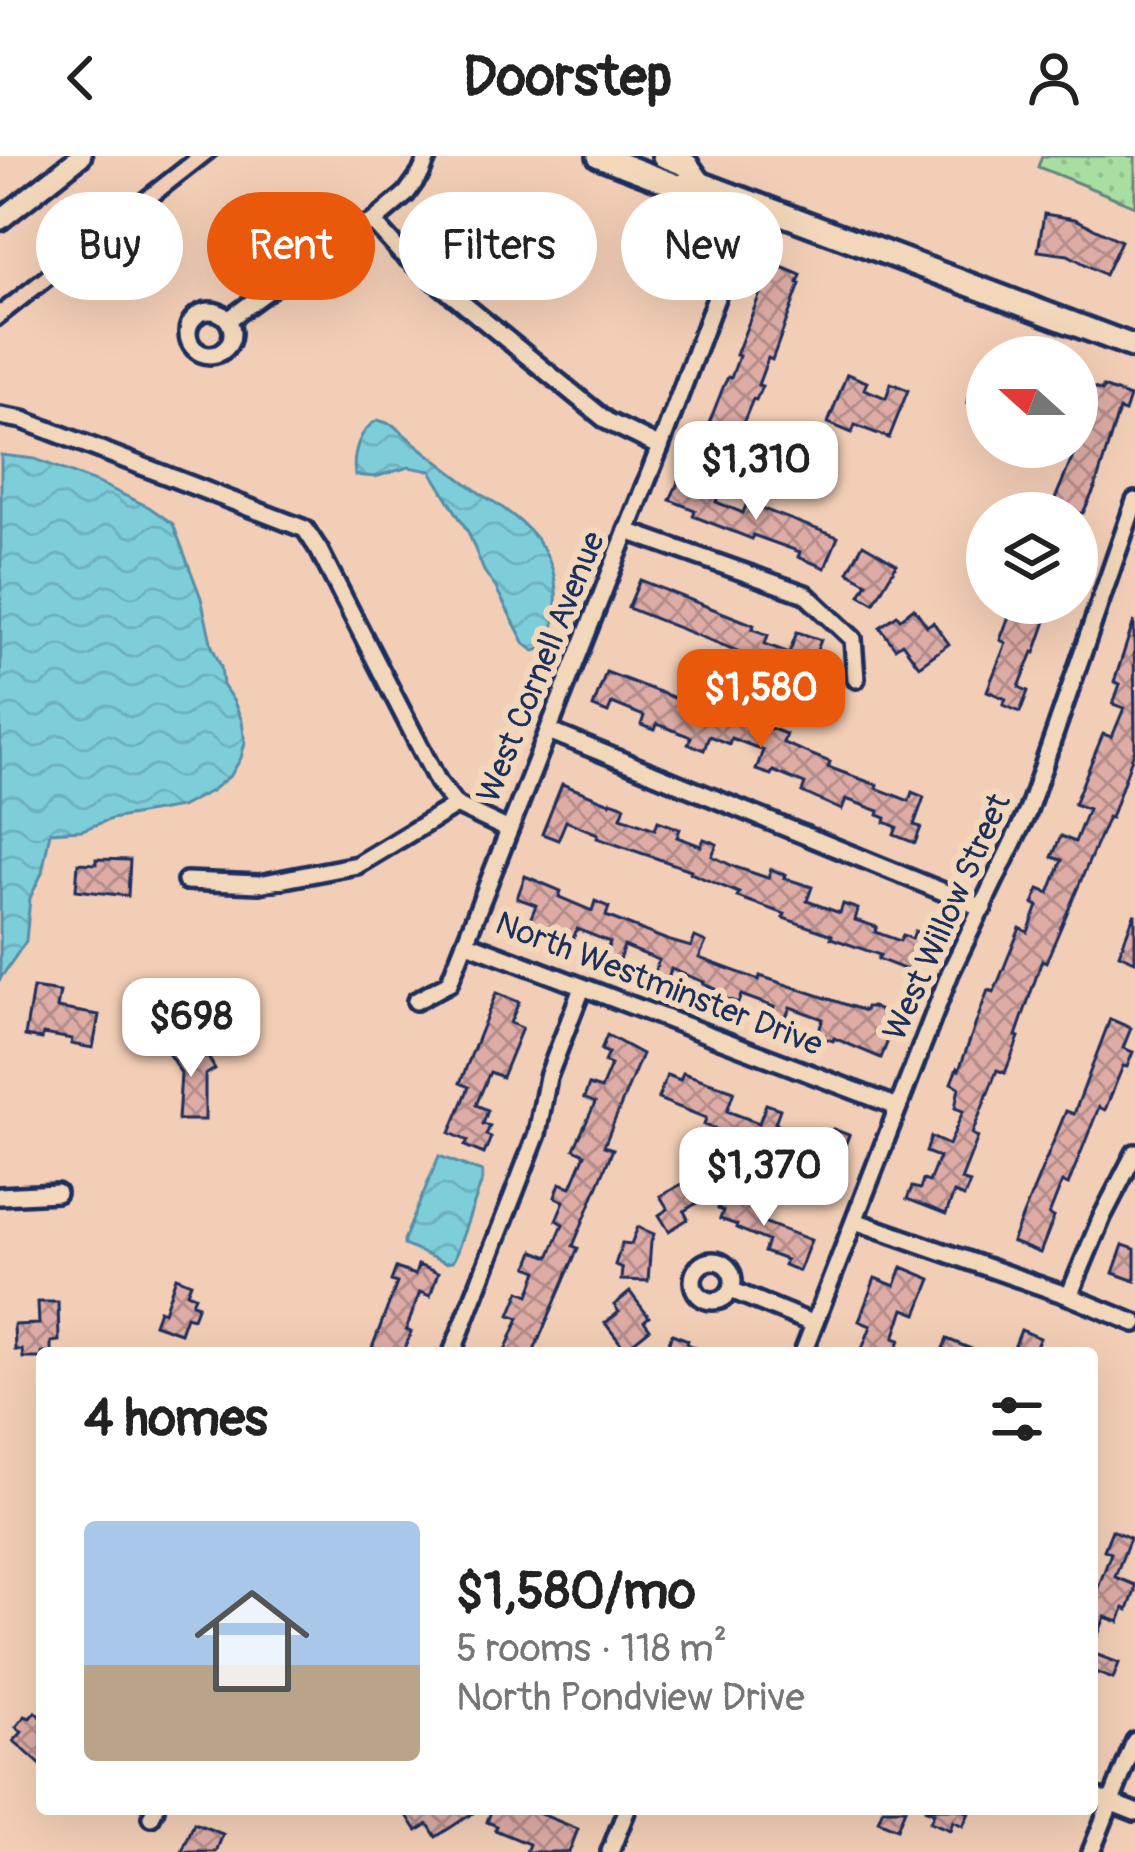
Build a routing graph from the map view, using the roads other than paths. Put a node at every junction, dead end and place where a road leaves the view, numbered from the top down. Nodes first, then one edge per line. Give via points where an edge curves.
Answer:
1 (81, 156) edge
2 (428, 156) edge
3 (598, 156) edge
4 (664, 156) edge
5 (700, 183) junction
6 (725, 192) edge
7 (783, 214) edge
8 (0, 220) edge
9 (375, 220) edge
10 (375, 224) edge
11 (255, 300) edge
12 (715, 300) edge
13 (228, 320) dead end
14 (1135, 346) edge
15 (0, 416) edge
16 (660, 447) junction
17 (1135, 501) edge
18 (627, 531) junction
19 (856, 679) dead end
20 (549, 730) junction
21 (456, 805) junction
22 (509, 830) junction
23 (186, 881) dead end
24 (983, 908) junction
25 (465, 942) junction
26 (582, 988) junction
27 (416, 1000) dead end
28 (898, 1107) junction
29 (1135, 1153) edge
30 (57, 1193) dead end
31 (0, 1196) edge
32 (855, 1221) junction
33 (731, 1289) dead end
34 (1069, 1296) junction
35 (1135, 1323) edge
36 (814, 1324) junction
37 (454, 1347) edge
38 (805, 1347) edge
39 (1135, 1741) edge
40 (1098, 1797) edge
41 (1111, 1802) junction
42 (1135, 1812) edge
43 (625, 1815) edge
44 (610, 1852) edge
45 (1091, 1852) edge

1 - 8 street
2 - 9 street via 406,194
3 - 5 main road via 678,186
4 - 5 main road via 688,165
5 - 6 main road
7 - 14 main road
10 - 16 street via 607,421
11 - 13 street
12 - 16 street, West Cornell Avenue
15 - 21 street via 305,529
16 - 18 street, West Cornell Avenue
17 - 24 street, West Willow Street via 1027,813
18 - 19 street via 805,594 853,639
18 - 20 street, West Cornell Avenue
20 - 22 street, West Cornell Avenue
20 - 24 street
21 - 22 street
21 - 23 street via 357,865 259,884
22 - 25 street, West Cornell Avenue
24 - 28 street, West Willow Street
25 - 26 street, North Westminster Drive
25 - 27 street, West Cornell Avenue via 449,983
26 - 28 street, North Westminster Drive
26 - 37 street via 548,1077 537,1134
28 - 32 street, West Willow Street
29 - 34 street
30 - 31 street
32 - 34 street
32 - 36 street, West Willow Street
33 - 36 street
34 - 35 street
36 - 38 street, West Willow Street
39 - 41 street
40 - 41 street
41 - 42 street
41 - 45 street
43 - 44 street

